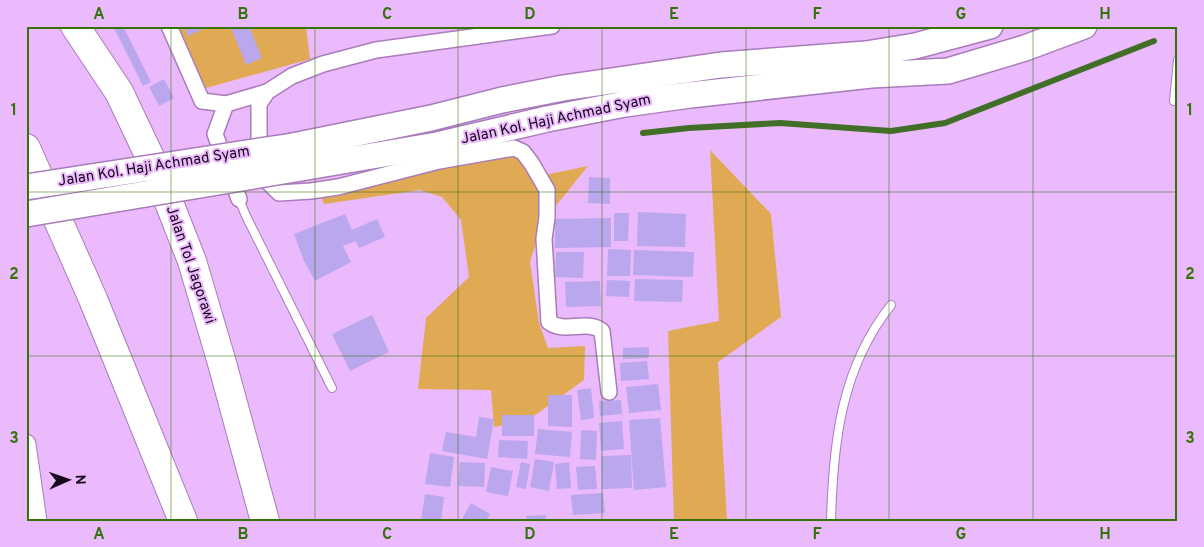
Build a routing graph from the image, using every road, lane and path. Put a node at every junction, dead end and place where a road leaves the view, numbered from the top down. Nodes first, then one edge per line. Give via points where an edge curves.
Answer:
1 (75, 26) edge
2 (169, 26) edge
3 (552, 26) edge
4 (990, 26) edge
5 (1084, 26) edge
6 (516, 29) edge
7 (1178, 60) edge
8 (267, 92) junction
9 (1174, 101) dead end
10 (226, 104) junction
11 (26, 148) edge
12 (297, 157) junction
13 (26, 187) edge
14 (240, 198) joint
15 (26, 214) edge
16 (891, 305) dead end
17 (332, 388) dead end
18 (608, 392) dead end
19 (26, 444) edge
20 (36, 521) edge
21 (183, 521) edge
22 (265, 521) edge
23 (831, 521) edge

1 - 22 highway, Jalan Tol Jagorawi via 120,92 157,172 192,261
2 - 10 street via 202,100
3 - 6 street
4 - 12 main road, Jalan Kol. Haji Achmad Syam via 915,46 866,54 721,65 563,88 431,118
5 - 12 main road, Jalan Kol. Haji Achmad Syam via 1025,48 948,70 871,74 690,94 547,119 437,145
6 - 8 street via 376,50 323,64 292,76
7 - 9 lane
8 - 10 street
8 - 18 street via 259,104 259,142 270,184 279,194 338,187 439,161 514,148 523,152 547,190 544,239 549,322 562,328 592,326 602,331
10 - 14 street via 216,134
11 - 21 highway via 93,299
12 - 13 main road, Jalan Kol. Haji Achmad Syam, bridge
12 - 15 main road, Jalan Kol. Haji Achmad Syam, bridge
14 - 17 lane
16 - 23 lane via 862,348 849,381 832,480
19 - 20 street

